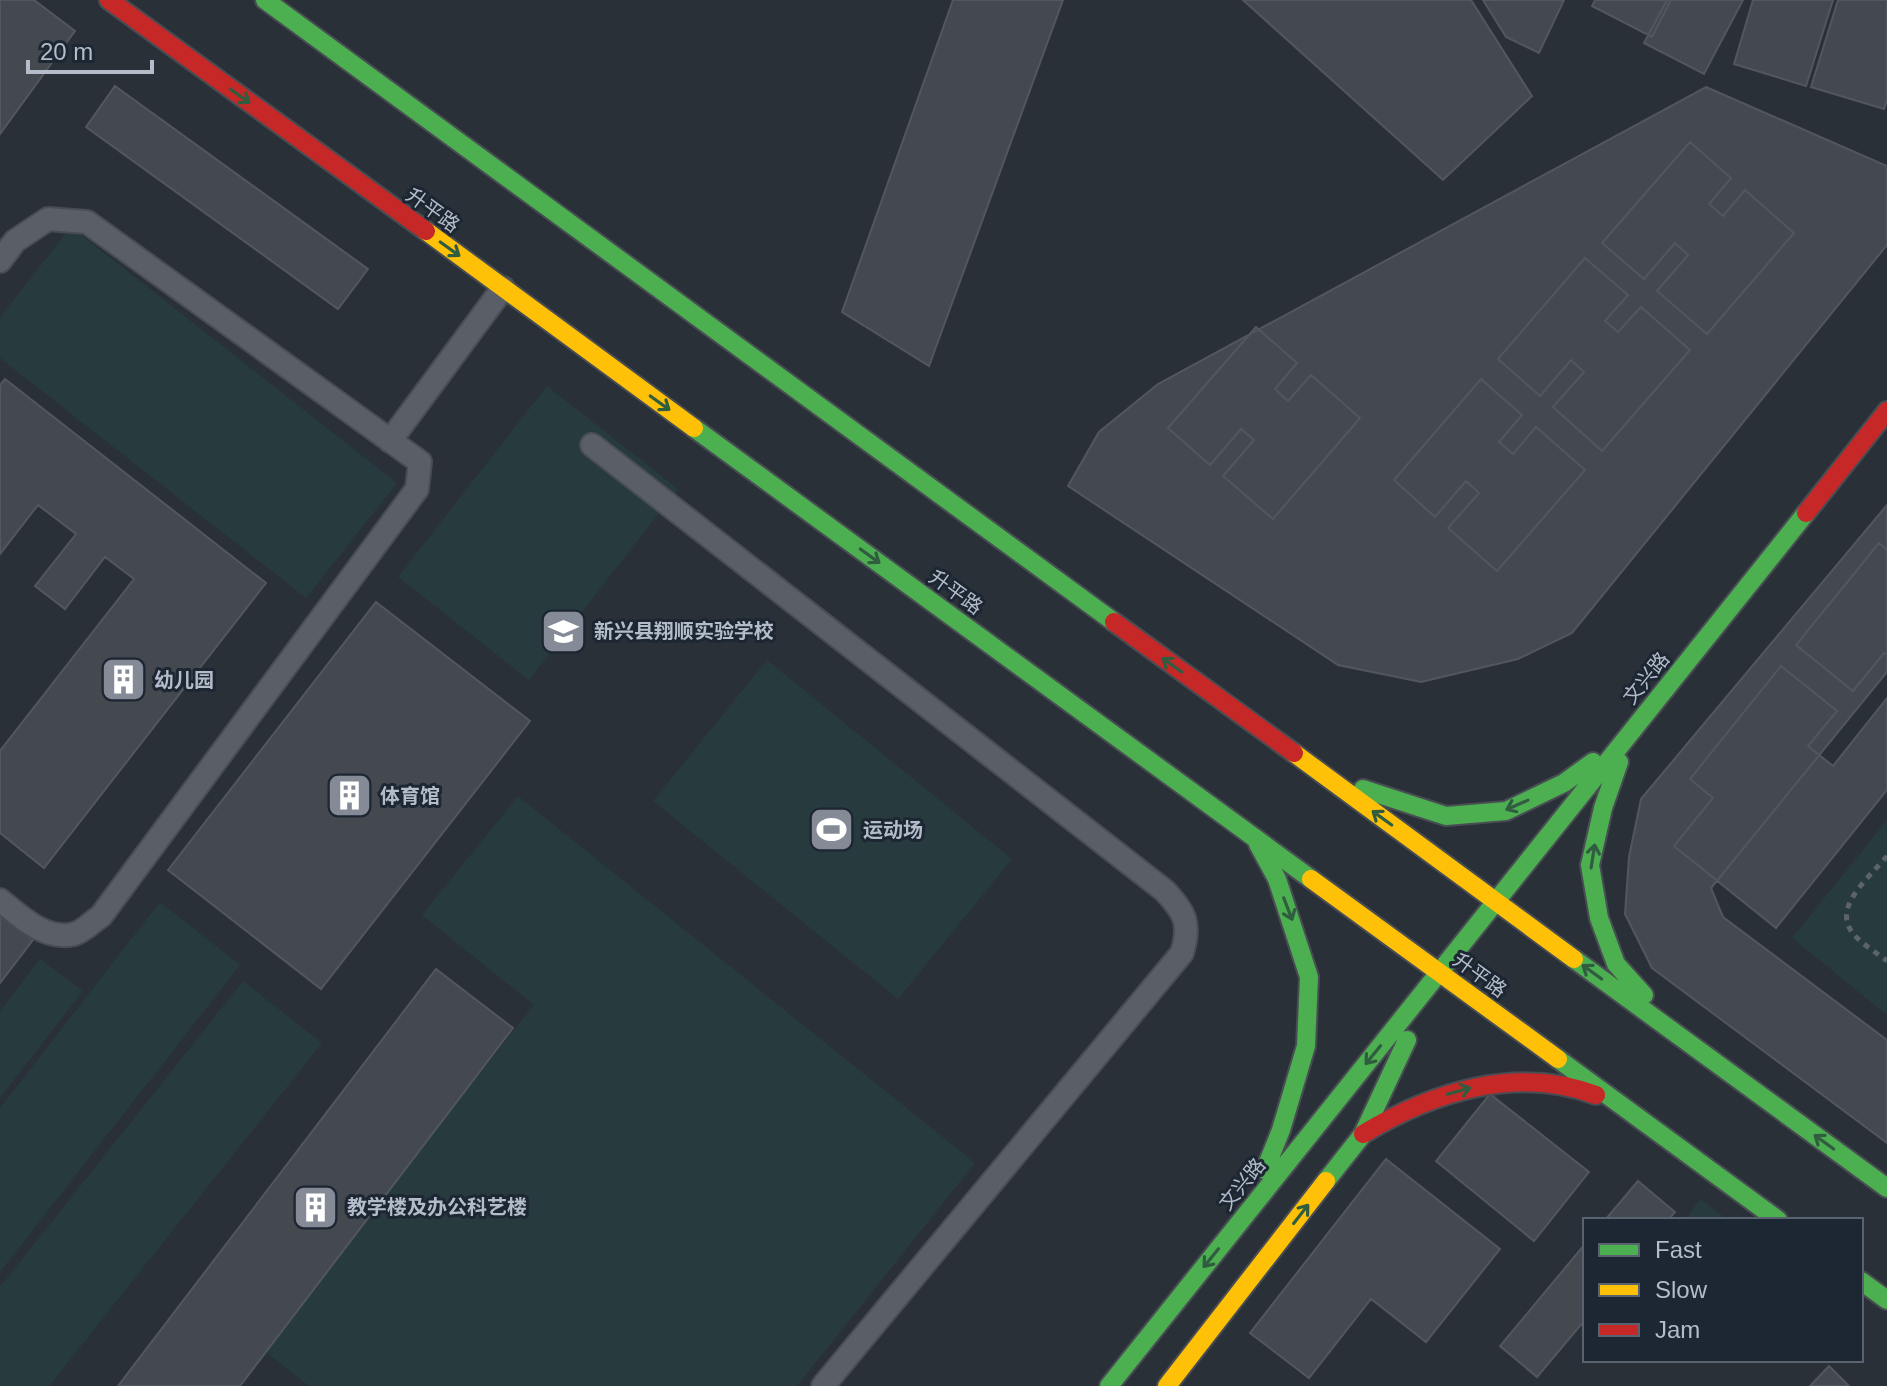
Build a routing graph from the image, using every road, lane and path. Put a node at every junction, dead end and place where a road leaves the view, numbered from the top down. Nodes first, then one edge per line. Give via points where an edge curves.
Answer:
1 (109, 0) edge
2 (265, 0) edge
3 (0, 261) edge
4 (503, 288) junction
5 (1887, 411) edge
6 (390, 441) junction
7 (592, 445) dead end
8 (1629, 734) junction
9 (1325, 777) junction
10 (1255, 838) junction
11 (1887, 856) edge
12 (0, 900) edge
13 (1496, 901) junction
14 (1887, 961) edge
15 (1439, 972) junction
16 (1687, 1042) junction
17 (1616, 1102) junction
18 (1363, 1134) junction
19 (1887, 1188) edge
20 (1248, 1212) junction
21 (1775, 1218) edge
22 (1863, 1282) edge
23 (1887, 1300) edge
24 (823, 1386) edge
25 (1109, 1386) edge
26 (1167, 1386) edge

1 -> 4 street, 升平路
9 -> 2 street
3 - 6 lane via 15,241 48,219 87,222
4 - 6 lane
4 -> 10 street, 升平路
5 - 8 street, 文兴路
6 - 12 lane via 420,462 417,489 101,916 76,934 54,934 34,927
7 - 24 lane via 1152,881 1183,911 1188,934 1182,953
8 -> 9 street via 1564,783 1506,811 1446,816
8 - 13 street, 文兴路
16 -> 8 street via 1616,964 1599,918 1590,865
13 -> 9 street
10 - 15 street, 升平路
10 -> 20 street via 1277,879 1309,977 1306,1046 1281,1130
11 - 14 path via 1847,905 1846,919 1852,932
13 - 15 street, 文兴路
16 -> 13 street
15 - 17 street, 升平路
15 - 18 street, 文兴路
15 -> 20 street, 文兴路
19 -> 16 street
18 -> 17 street via 1403,1110 1484,1084 1562,1084
17 - 21 street, 升平路
26 -> 18 street, 文兴路
20 -> 25 street, 文兴路
22 - 23 street

